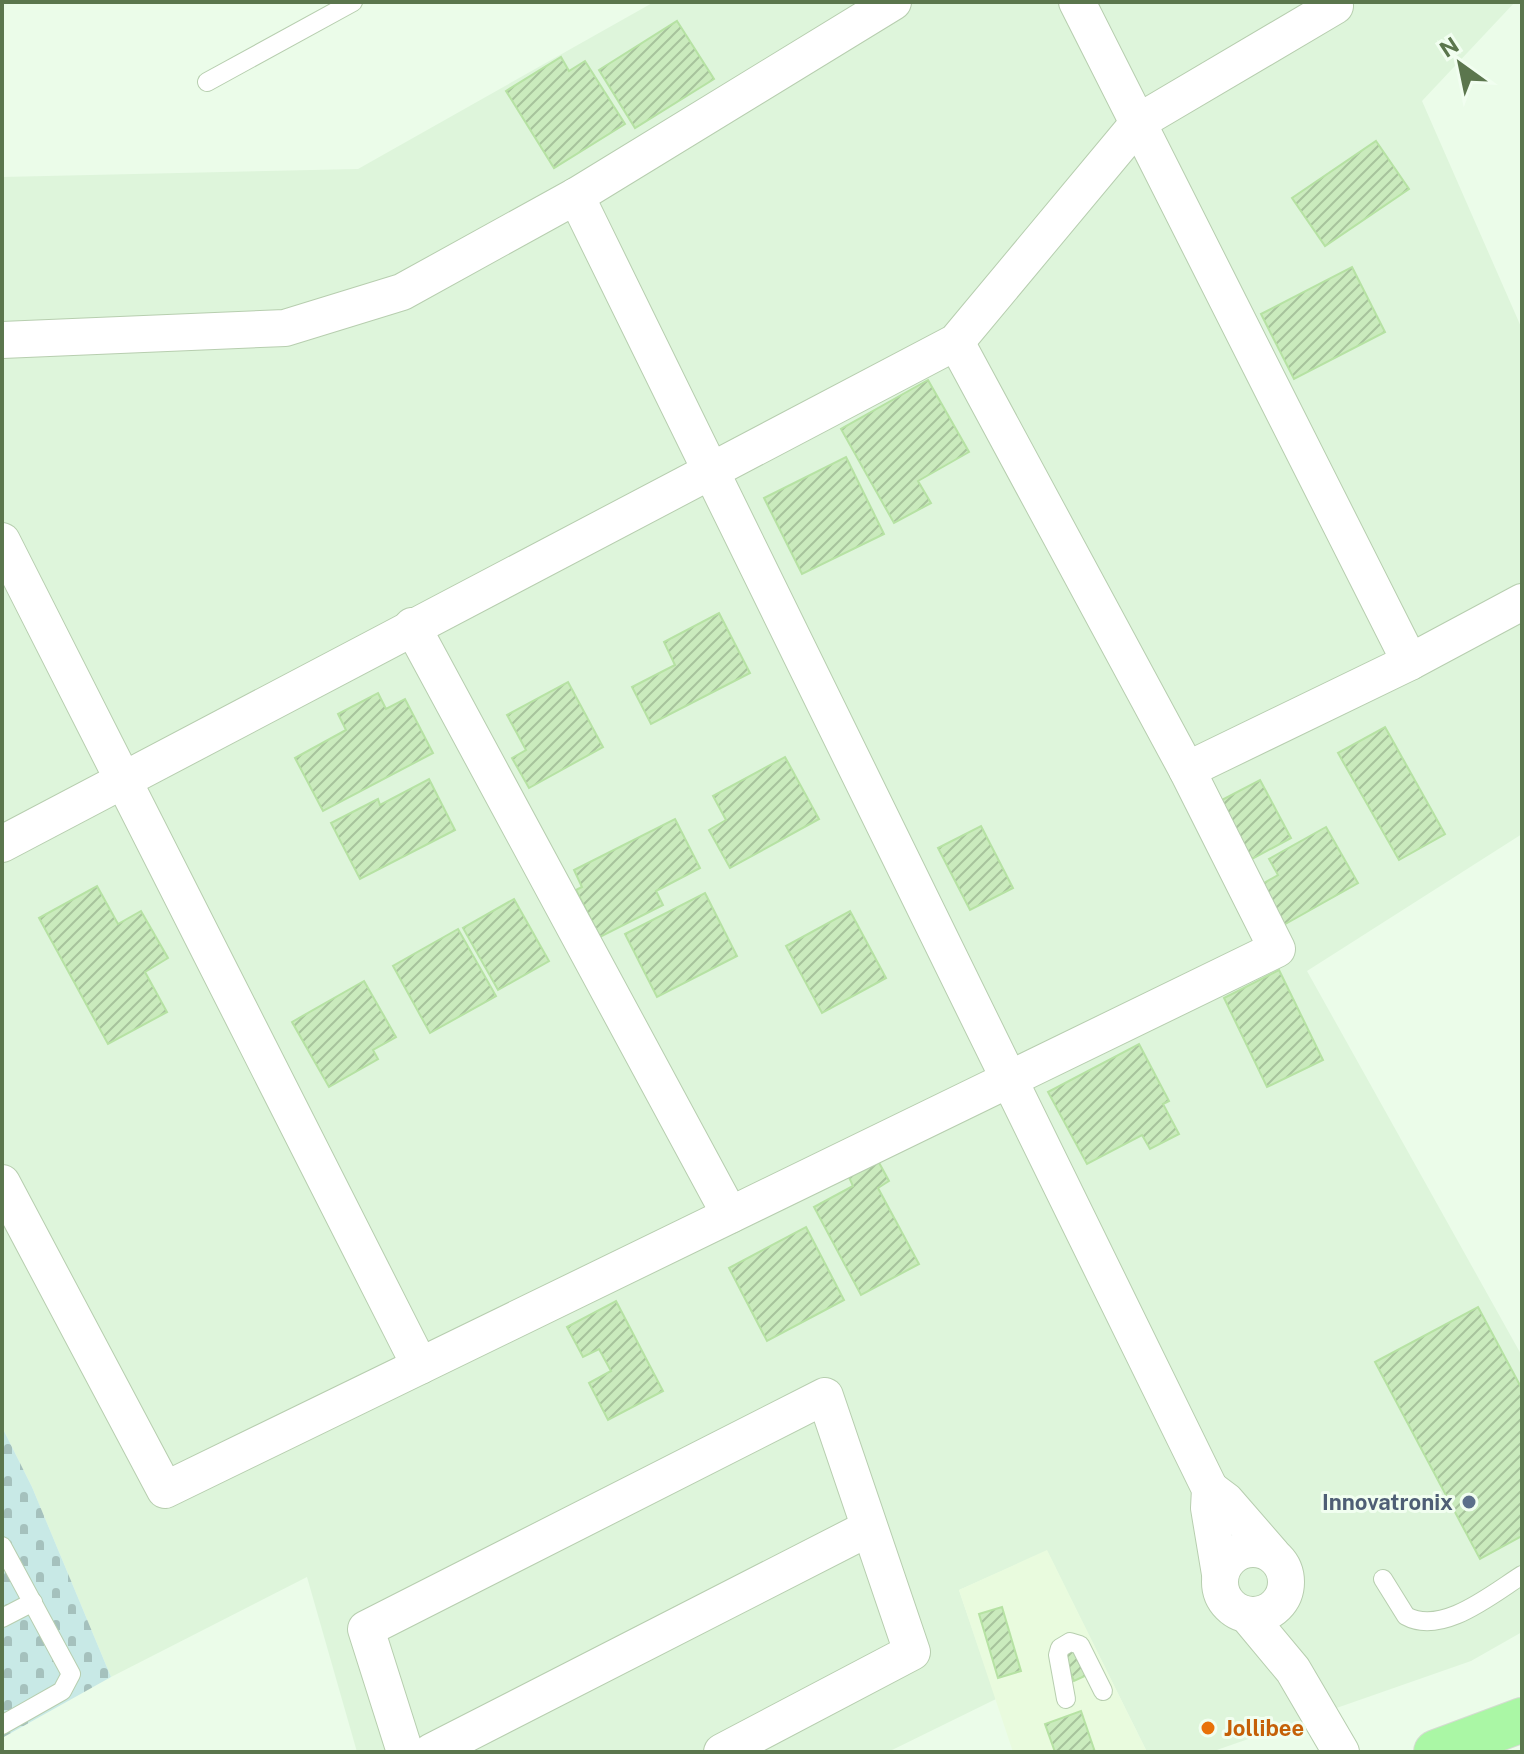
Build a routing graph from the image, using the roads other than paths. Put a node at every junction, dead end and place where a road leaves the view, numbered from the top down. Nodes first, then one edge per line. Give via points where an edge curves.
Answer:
1 (353, 2) edge
2 (893, 2) edge
3 (1077, 2) edge
4 (1335, 6) dead end
5 (207, 82) dead end
6 (1140, 121) junction
7 (576, 196) junction
8 (2, 340) edge
9 (956, 342) junction
10 (713, 472) junction
11 (2, 541) edge
12 (1522, 602) edge
13 (412, 626) junction
14 (1410, 662) junction
15 (1187, 770) junction
16 (123, 779) junction
17 (2, 844) edge
18 (1009, 1079) junction
19 (2, 1183) edge
20 (730, 1215) junction
21 (420, 1366) junction
22 (1210, 1489) junction
23 (869, 1528) junction
24 (2, 1546) edge
25 (1272, 1554) junction
26 (1220, 1574) junction
27 (1522, 1575) edge
28 (1383, 1579) dead end
29 (1282, 1599) junction
30 (33, 1602) junction
31 (1248, 1616) junction
32 (2, 1618) edge
33 (1293, 1670) junction
34 (1103, 1691) dead end
35 (1066, 1699) dead end
36 (1522, 1720) edge
37 (2, 1725) edge
38 (405, 1752) edge
39 (431, 1752) edge
40 (722, 1752) edge
41 (1341, 1752) edge
42 (1436, 1752) edge

1 - 5 lane
2 - 7 street
3 - 6 street
4 - 6 street
6 - 9 street
6 - 14 street
7 - 8 street via 402,292 285,328
7 - 10 street
9 - 10 street
9 - 15 street
10 - 13 street
10 - 18 street
11 - 16 street
12 - 14 street
13 - 16 street
13 - 20 street
14 - 15 street
15 - 18 street via 1277,949
16 - 17 street
16 - 21 street
18 - 20 street
18 - 22 street
19 - 21 street via 165,1490
20 - 21 street
22 - 25 street
22 - 26 street
23 - 38 street via 825,1396 366,1629
23 - 39 street
23 - 40 street via 912,1652
24 - 30 lane
25 - 26 street via 1261,1549 1238,1552
25 - 29 street via 1285,1573
26 - 31 street via 1225,1601
27 - 28 lane via 1481,1601 1431,1622 1406,1616
29 - 31 street via 1261,1615
29 - 33 street
30 - 32 lane
30 - 37 lane via 71,1674 62,1691
31 - 33 street
33 - 41 street
34 - 35 lane via 1080,1645 1070,1642 1058,1655
36 - 42 main road

